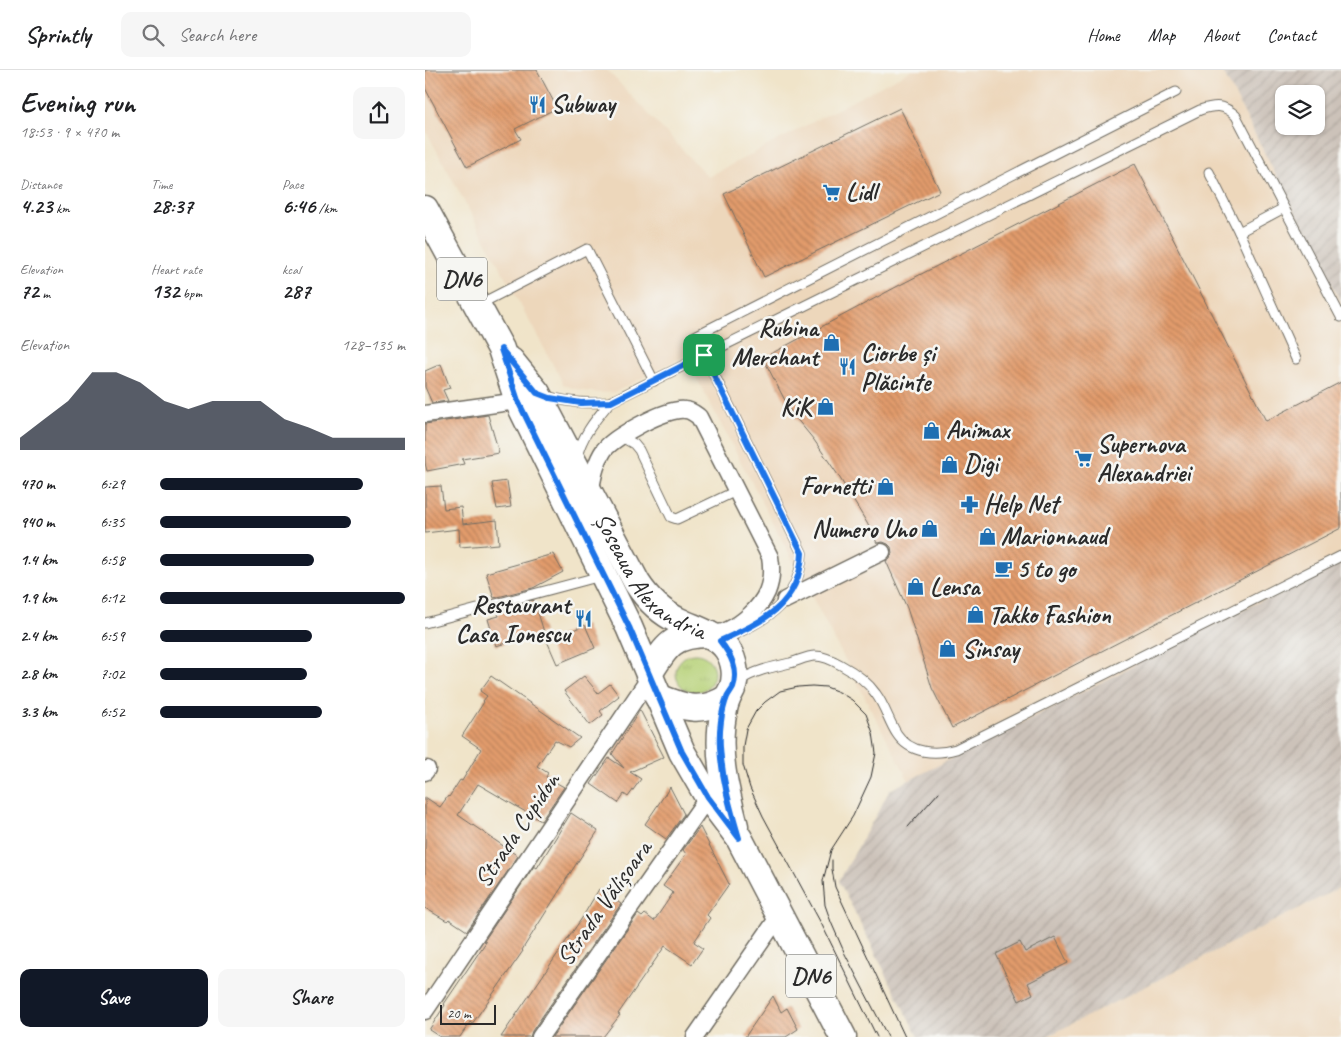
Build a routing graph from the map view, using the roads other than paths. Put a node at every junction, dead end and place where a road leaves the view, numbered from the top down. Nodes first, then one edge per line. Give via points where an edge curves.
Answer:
1 (1176, 92) dead end
2 (1209, 172) dead end
3 (1284, 208) junction
4 (425, 209) edge
5 (1239, 232) junction
6 (477, 306) junction
7 (1341, 317) edge
8 (704, 355) junction
9 (1296, 360) dead end
10 (654, 381) junction
11 (528, 397) junction
12 (611, 402) junction
13 (425, 414) edge
14 (620, 436) junction
15 (575, 465) junction
16 (736, 491) junction
17 (590, 494) junction
18 (881, 552) dead end
19 (1341, 556) edge
20 (603, 575) junction
21 (785, 600) junction
22 (425, 623) edge
23 (714, 638) junction
24 (652, 683) junction
25 (729, 693) junction
26 (708, 797) junction
27 (739, 838) junction
28 (779, 916) junction
29 (425, 1012) edge
30 (540, 1037) edge
31 (695, 1037) edge
32 (843, 1037) edge

1 - 8 lane via 695,336
2 - 5 lane
3 - 5 lane
3 - 7 lane
3 - 8 lane via 1236,116 1221,106 1211,106
4 - 6 main road, Șoseaua Alexandria / DN6
5 - 9 lane
6 - 10 lane via 587,249
6 - 11 main road, Șoseaua Alexandria / DN6
8 - 10 lane
8 - 21 lane via 802,553 798,578
10 - 12 lane
11 - 12 lane via 581,403
11 - 13 street
11 - 15 main road, Șoseaua Alexandria / DN6
11 - 20 main road, Șoseaua Alexandria / DN6
12 - 15 lane via 584,438
14 - 16 street via 670,411 693,412 699,417
14 - 16 lane via 639,450 673,519
14 - 17 street via 609,444 599,459
15 - 17 main road, Șoseaua Alexandria / DN6
16 - 23 street via 770,557 771,579 763,600 748,616
17 - 23 main road, Șoseaua Alexandria / DN6 via 651,603 677,621
18 - 21 street
19 - 25 lane via 956,749 944,752 923,751 903,742 876,694 861,678 835,662 817,656 754,673 738,682
20 - 22 lane
20 - 24 main road, Șoseaua Alexandria / DN6
21 - 23 lane via 755,625
23 - 24 main road via 698,634 677,639 661,654
23 - 25 main road, Șoseaua Alexandria / DN6 via 728,650 735,669
24 - 25 main road via 678,705 689,708 716,704
24 - 26 main road, Șoseaua Alexandria / DN6 via 682,752
24 - 29 street, Strada Cupidon
25 - 27 main road, Șoseaua Alexandria / DN6 via 720,734 721,768
26 - 27 main road, Șoseaua Alexandria / DN6
26 - 30 street, Strada Vălișoara
27 - 28 main road, Șoseaua Alexandria / DN6
28 - 31 street
28 - 32 main road, Șoseaua Alexandria / DN6

